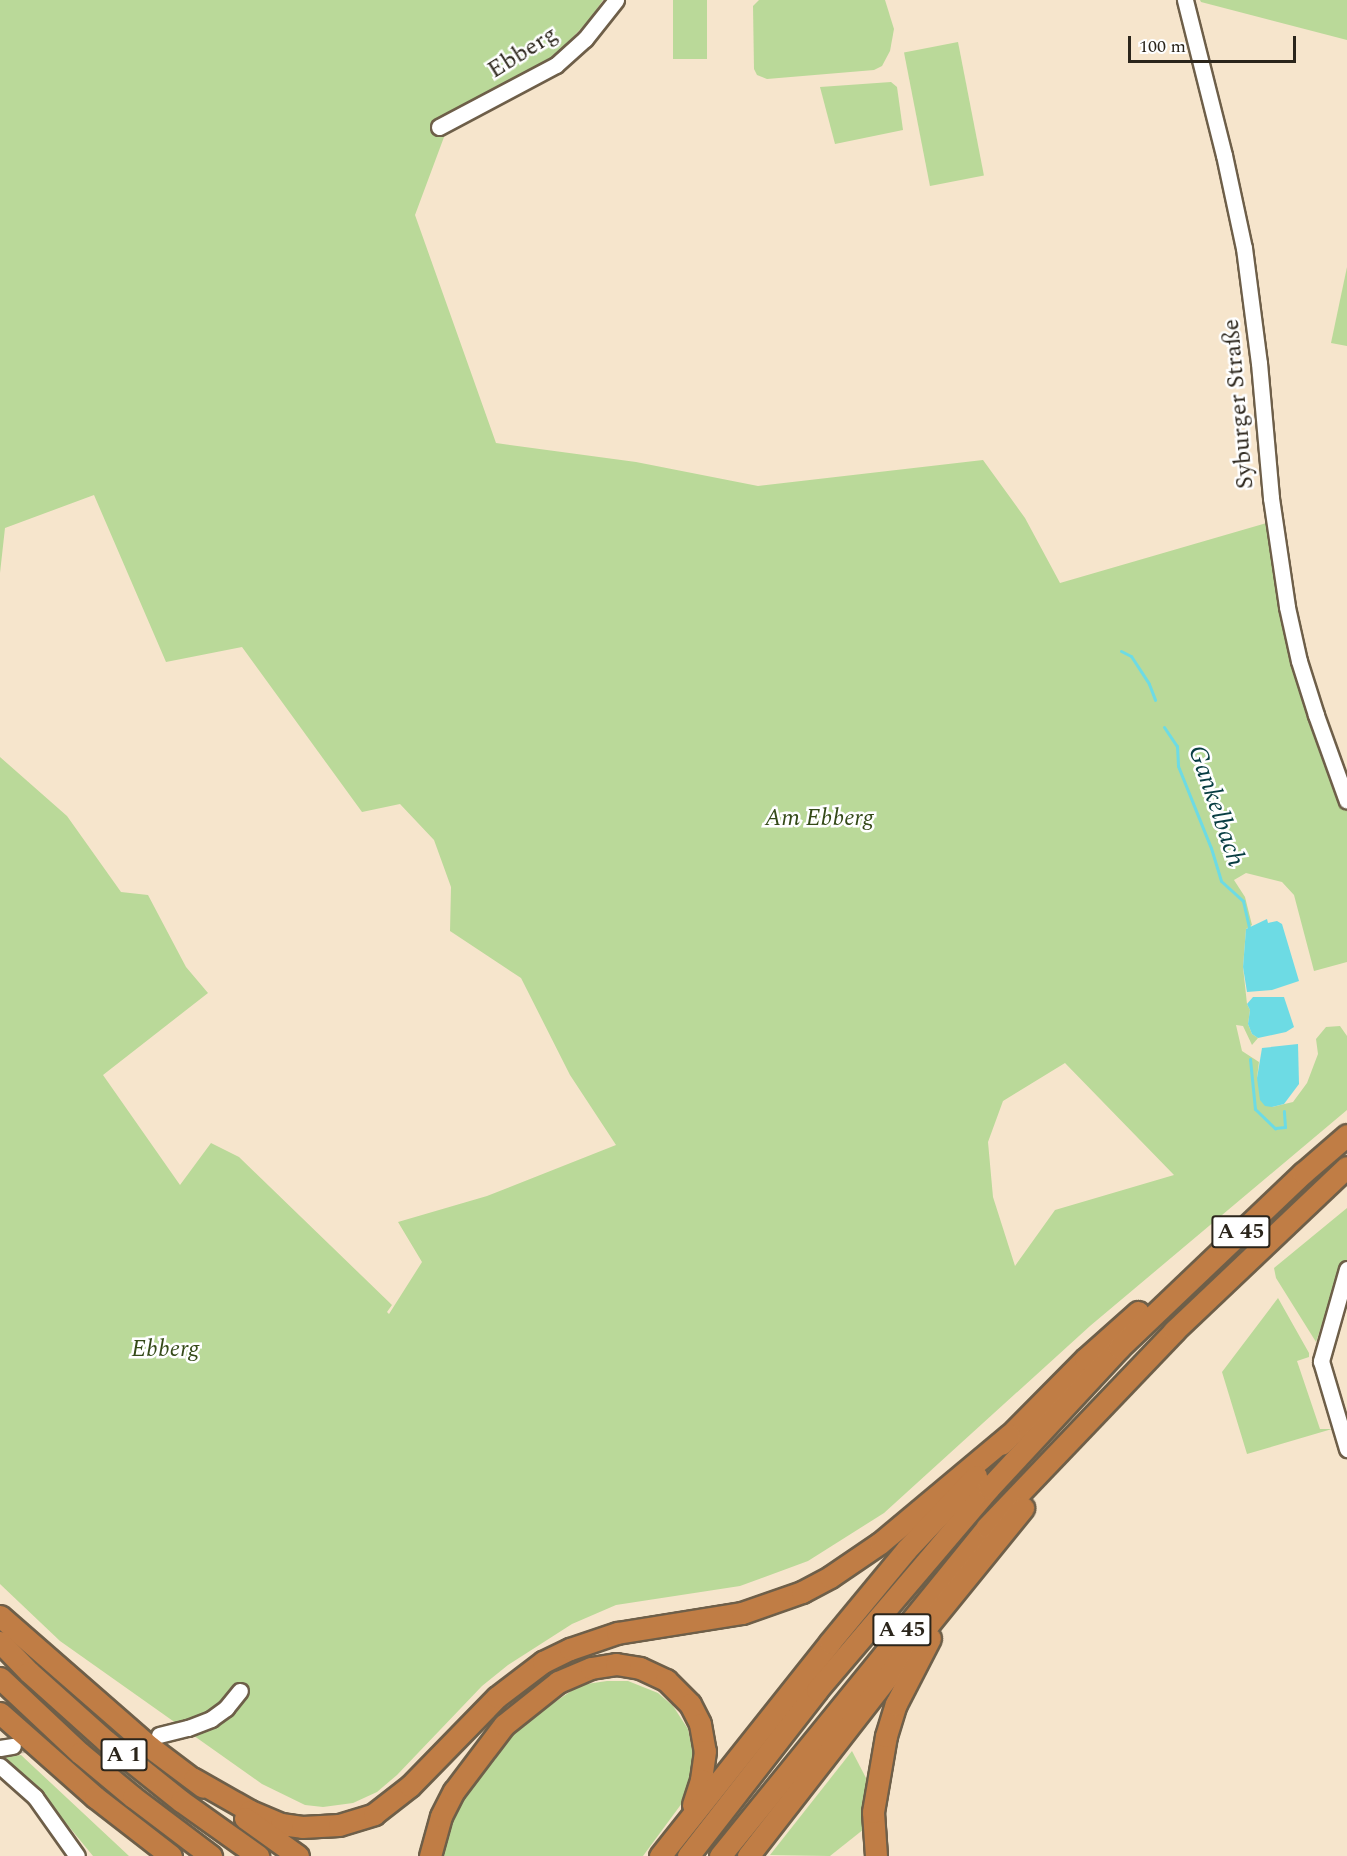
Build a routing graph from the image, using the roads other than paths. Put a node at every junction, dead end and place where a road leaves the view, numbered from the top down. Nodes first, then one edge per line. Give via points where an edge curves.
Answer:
1 (616, 0) edge
2 (1185, 0) edge
3 (439, 127) dead end
4 (1347, 801) edge
5 (1347, 1135) edge
6 (1347, 1167) edge
7 (1347, 1182) edge
8 (1347, 1269) edge
9 (1179, 1291) junction
10 (1009, 1435) junction
11 (1347, 1449) edge
12 (997, 1538) junction
13 (0, 1616) edge
14 (0, 1642) edge
15 (0, 1678) edge
16 (240, 1691) dead end
17 (0, 1713) edge
18 (159, 1735) tunnel mouth
19 (0, 1766) edge
20 (194, 1779) junction
21 (95, 1797) junction
22 (77, 1856) edge
23 (148, 1856) edge
24 (171, 1856) edge
25 (211, 1856) edge
26 (258, 1856) edge
27 (298, 1856) edge
28 (430, 1856) edge
29 (659, 1856) edge
30 (688, 1856) edge
31 (720, 1856) edge
32 (748, 1856) edge
33 (876, 1856) edge

1 - 3 street, Ebberg via 585,39 556,65
2 - 4 street, Syburger Straße via 1245,256 1287,607 1299,662
5 - 9 highway, A 45
6 - 31 highway, A 45 via 1174,1331 987,1527
7 - 12 highway via 1118,1401
8 - 11 street via 1321,1361
9 - 10 highway via 1134,1314
9 - 30 highway, A 45 via 1119,1348 923,1563 787,1727
10 - 20 highway via 880,1543 802,1592 742,1613 609,1635 543,1662 497,1697 410,1786 374,1814 339,1825 281,1824
10 - 29 highway via 906,1550
12 - 32 highway
12 - 33 highway via 930,1637 896,1704 876,1784
13 - 20 highway via 150,1747
14 - 26 highway, A 1 via 106,1741
15 - 25 highway, A 1 via 124,1790
16 - 18 street via 211,1719
17 - 21 highway
19 - 22 street via 34,1797
20 - 27 highway
21 - 23 highway
21 - 24 highway
28 - 29 highway via 441,1816 454,1791 504,1725 558,1682 591,1668 616,1664 640,1668 675,1687 696,1713 704,1737 705,1765 697,1796

